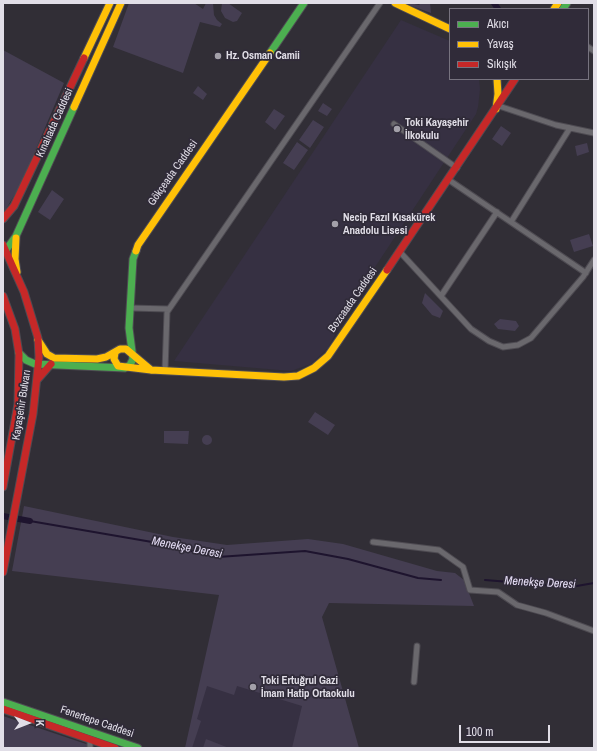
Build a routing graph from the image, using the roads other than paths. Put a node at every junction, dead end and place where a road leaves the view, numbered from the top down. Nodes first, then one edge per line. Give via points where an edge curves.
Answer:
1 (110, 3) edge
2 (121, 3) edge
3 (304, 3) edge
4 (380, 3) edge
5 (395, 3) edge
6 (449, 29) edge
7 (497, 80) edge
8 (514, 80) edge
9 (497, 108) junction
10 (394, 124) dead end
11 (570, 128) junction
12 (594, 133) edge
13 (457, 168) junction
14 (449, 180) junction
15 (497, 212) junction
16 (3, 219) edge
17 (511, 222) junction
18 (16, 236) junction
19 (4, 249) edge
20 (400, 252) junction
21 (594, 260) edge
22 (586, 274) junction
23 (17, 275) junction
24 (3, 296) edge
25 (441, 296) junction
26 (130, 308) junction
27 (169, 309) junction
28 (38, 338) junction
29 (19, 353) junction
30 (115, 353) junction
31 (131, 353) junction
32 (39, 364) junction
33 (51, 364) junction
34 (121, 368) junction
35 (151, 370) junction
36 (165, 371) junction
37 (37, 380) junction
38 (3, 487) edge
39 (373, 542) dead end
40 (3, 572) edge
41 (594, 631) edge
42 (417, 646) dead end
43 (414, 682) dead end
44 (3, 702) edge
45 (3, 709) edge
46 (90, 739) junction
47 (110, 747) edge
48 (90, 748) edge
49 (138, 748) edge

1 - 16 street, Kınalıada Caddesi via 14,206
2 - 18 street, Kınalıada Caddesi
3 - 26 street, Gökçeada Caddesi via 138,245 133,259
4 - 27 street
5 - 6 street
7 - 9 street
8 - 9 street, Bozcaada Caddesi
9 - 11 street
9 - 13 street, Bozcaada Caddesi
10 - 13 street
11 - 12 street
11 - 17 street
13 - 14 street, Bozcaada Caddesi
14 - 15 street
14 - 20 street, Bozcaada Caddesi
15 - 17 street
15 - 25 street
17 - 22 street
18 - 19 street, Kınalıada Caddesi
18 - 23 street
19 - 23 street, Kayaşehir Bulvarı
20 - 25 street
20 - 36 street, Bozcaada Caddesi via 328,356 306,373 284,377
21 - 22 street
22 - 25 street via 530,338 518,345 503,347 489,342 471,329
23 - 28 street, Kayaşehir Bulvarı
24 - 29 street, Kayaşehir Bulvarı via 15,330
26 - 27 street
26 - 31 street, Gökçeada Caddesi
27 - 36 street
28 - 30 street via 47,354 54,358 97,359
28 - 32 street, Kayaşehir Bulvarı
29 - 32 street via 26,360
29 - 38 street, Kayaşehir Bulvarı via 18,404
30 - 31 street via 123,349
30 - 34 street via 114,362
31 - 34 street via 133,359 130,365
31 - 35 street
32 - 33 street, Bozcaada Caddesi
32 - 37 street, Kayaşehir Bulvarı
33 - 34 street, Bozcaada Caddesi
33 - 37 street
34 - 35 street, Bozcaada Caddesi
35 - 36 street, Bozcaada Caddesi
37 - 40 street, Kayaşehir Bulvarı
39 - 41 street via 439,550 463,566 470,590 498,592 517,605
42 - 43 street
44 - 49 street, Fenertepe Caddesi
45 - 46 street, Fenertepe Caddesi
46 - 47 street, Fenertepe Caddesi
46 - 48 street

